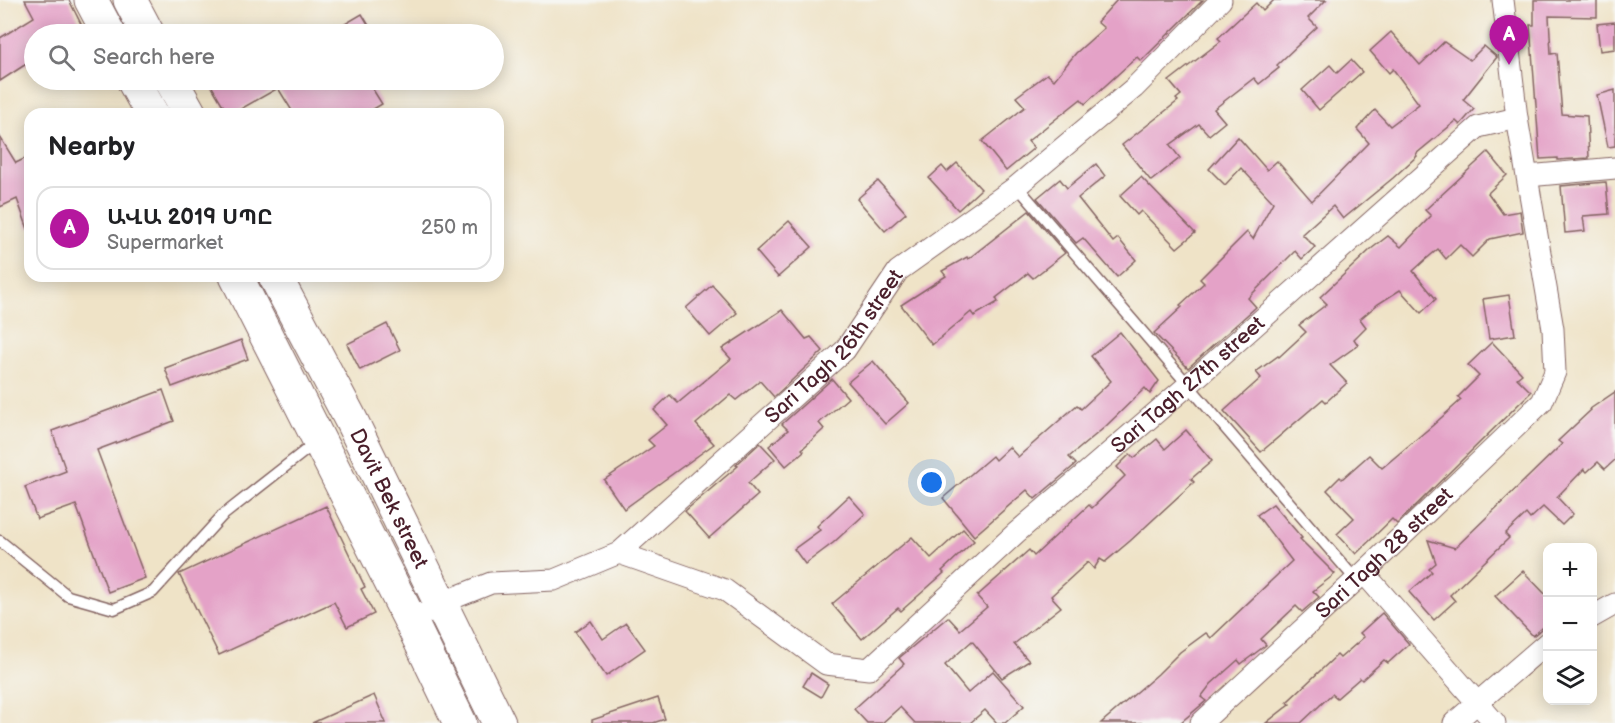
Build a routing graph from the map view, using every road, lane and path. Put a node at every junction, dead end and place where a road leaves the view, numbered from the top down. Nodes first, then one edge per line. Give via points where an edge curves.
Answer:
1 (91, 0) edge
2 (130, 0) edge
3 (1221, 0) edge
4 (1503, 0) edge
5 (104, 24) edge
6 (143, 24) edge
7 (139, 90) edge
8 (177, 90) edge
9 (149, 108) edge
10 (187, 108) edge
11 (1517, 118) junction
12 (1615, 168) edge
13 (1528, 176) junction
14 (1017, 186) junction
15 (239, 282) edge
16 (278, 282) edge
17 (1187, 386) junction
18 (320, 440) junction
19 (0, 541) edge
20 (619, 553) junction
21 (1360, 576) junction
22 (441, 603) junction
23 (1615, 604) edge
24 (1597, 615) edge
25 (411, 622) junction
26 (1543, 646) edge
27 (1479, 702) junction
28 (460, 723) edge
29 (499, 723) edge
30 (1202, 723) edge
31 (1454, 723) edge
32 (1495, 723) edge

1 - 5 main road
2 - 6 main road
3 - 14 street, Sari Tagh 26th street via 1134,88
4 - 11 street
7 - 9 main road
8 - 10 main road
11 - 13 street
11 - 17 street, Sari Tagh 27th street via 1478,127
12 - 13 street
13 - 21 street, Sari Tagh 28 street via 1553,329 1555,372 1542,402
14 - 17 lane
14 - 20 street, Sari Tagh 26th street via 898,271 845,350
15 - 18 main road, Davit Bek street
16 - 22 main road, Davit Bek street
17 - 20 street, Sari Tagh 27th street via 1016,533 869,669 826,664 725,590
17 - 21 lane
18 - 19 lane via 222,516 153,592 114,609 68,596
18 - 25 main road, Davit Bek street
20 - 22 street, Sari Tagh 26th street via 554,580 491,583
21 - 27 street
21 - 30 street, Sari Tagh 28 street
22 - 25 street, Sari Tagh 26th street
22 - 29 main road, Davit Bek street
23 - 24 street
25 - 28 main road, Davit Bek street
26 - 27 street
27 - 31 street
27 - 32 street

